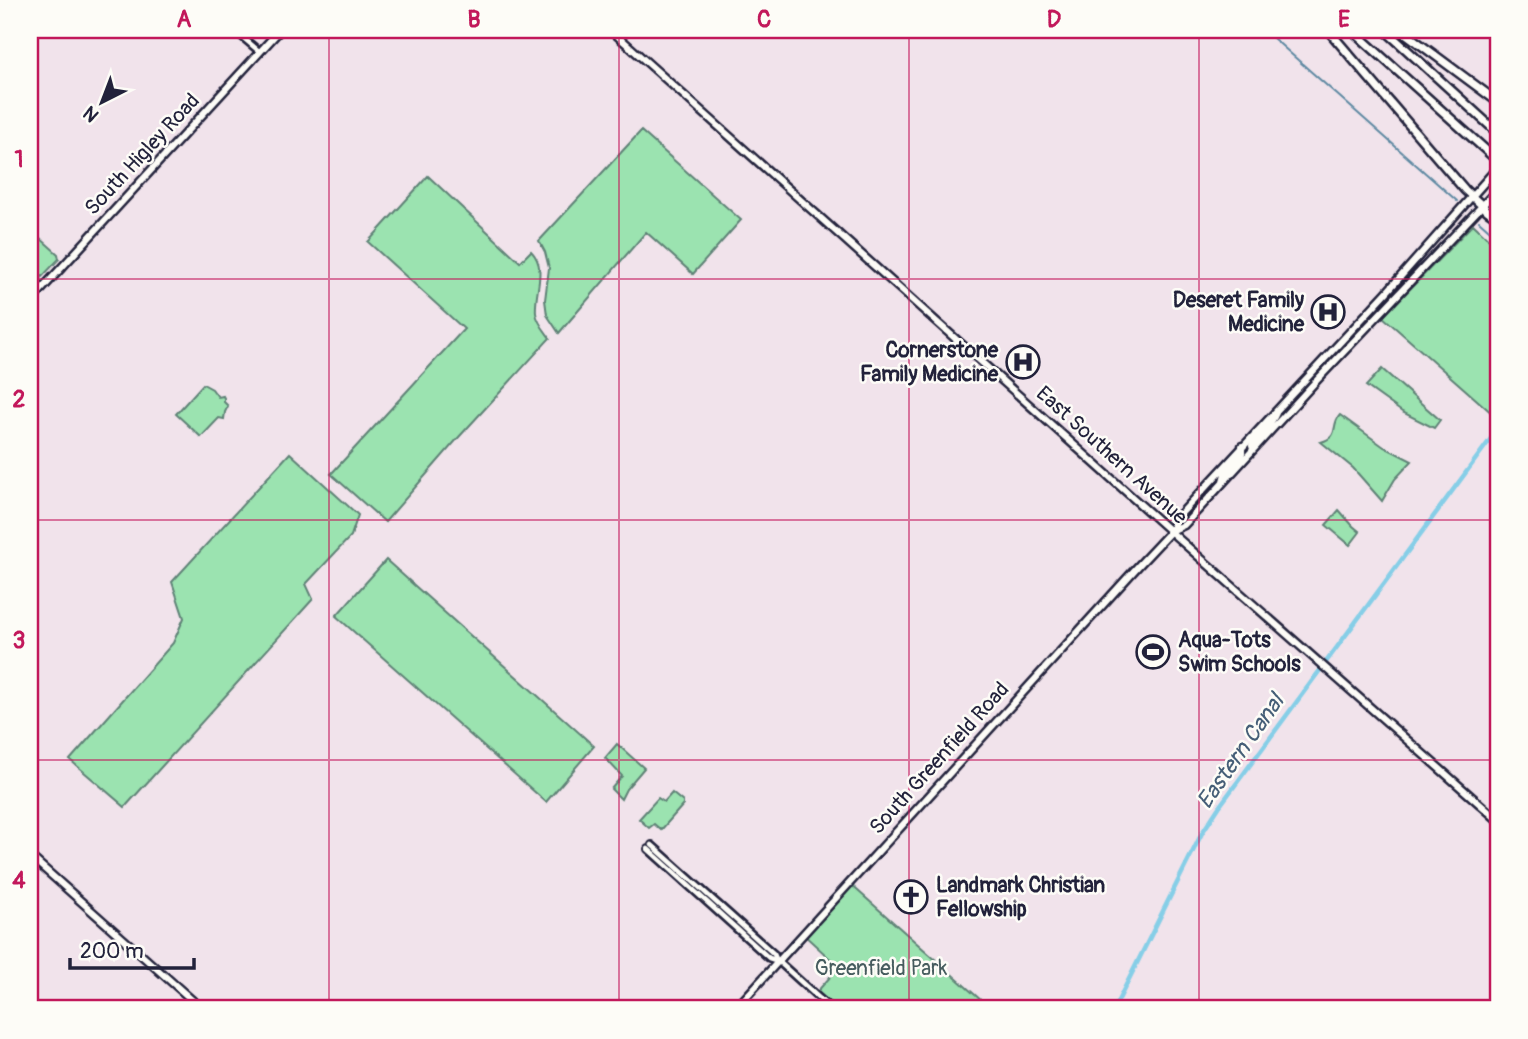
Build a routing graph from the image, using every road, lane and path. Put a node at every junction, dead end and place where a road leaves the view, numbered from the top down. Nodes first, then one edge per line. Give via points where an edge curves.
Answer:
1 (228, 30) edge
2 (280, 30) edge
3 (611, 30) edge
4 (1328, 30) edge
5 (1352, 30) edge
6 (1385, 30) edge
7 (1401, 30) edge
8 (260, 52) junction
9 (1498, 102) edge
10 (1498, 133) edge
11 (1497, 160) edge
12 (1498, 167) edge
13 (1498, 189) edge
14 (1472, 196) junction
15 (1482, 206) junction
16 (1498, 218) edge
17 (30, 302) edge
18 (1278, 408) junction
19 (1242, 446) junction
20 (1253, 449) junction
21 (1223, 482) junction
22 (1171, 531) junction
23 (1498, 820) edge
24 (650, 847) dead end
25 (30, 856) edge
26 (778, 961) junction
27 (202, 1009) edge
28 (734, 1009) edge
29 (831, 1009) edge

1 - 8 street
2 - 8 main road, South Higley Road
3 - 22 main road, East Southern Avenue
4 - 14 highway
5 - 11 highway
6 - 10 highway
7 - 9 highway
8 - 17 main road, South Higley Road
12 - 14 main road, South Greenfield Road
13 - 15 main road, South Greenfield Road
14 - 15 highway
14 - 18 main road, South Greenfield Road
15 - 16 highway
15 - 20 main road, South Greenfield Road
18 - 19 main road, South Greenfield Road
18 - 20 main road
19 - 21 main road
19 - 22 main road, South Greenfield Road via 1176,519
20 - 21 main road, South Greenfield Road
21 - 22 main road, South Greenfield Road via 1184,525
22 - 23 main road, East Southern Avenue
22 - 26 main road, South Greenfield Road
24 - 26 street
25 - 27 main road
26 - 28 main road, South Greenfield Road
26 - 29 street

